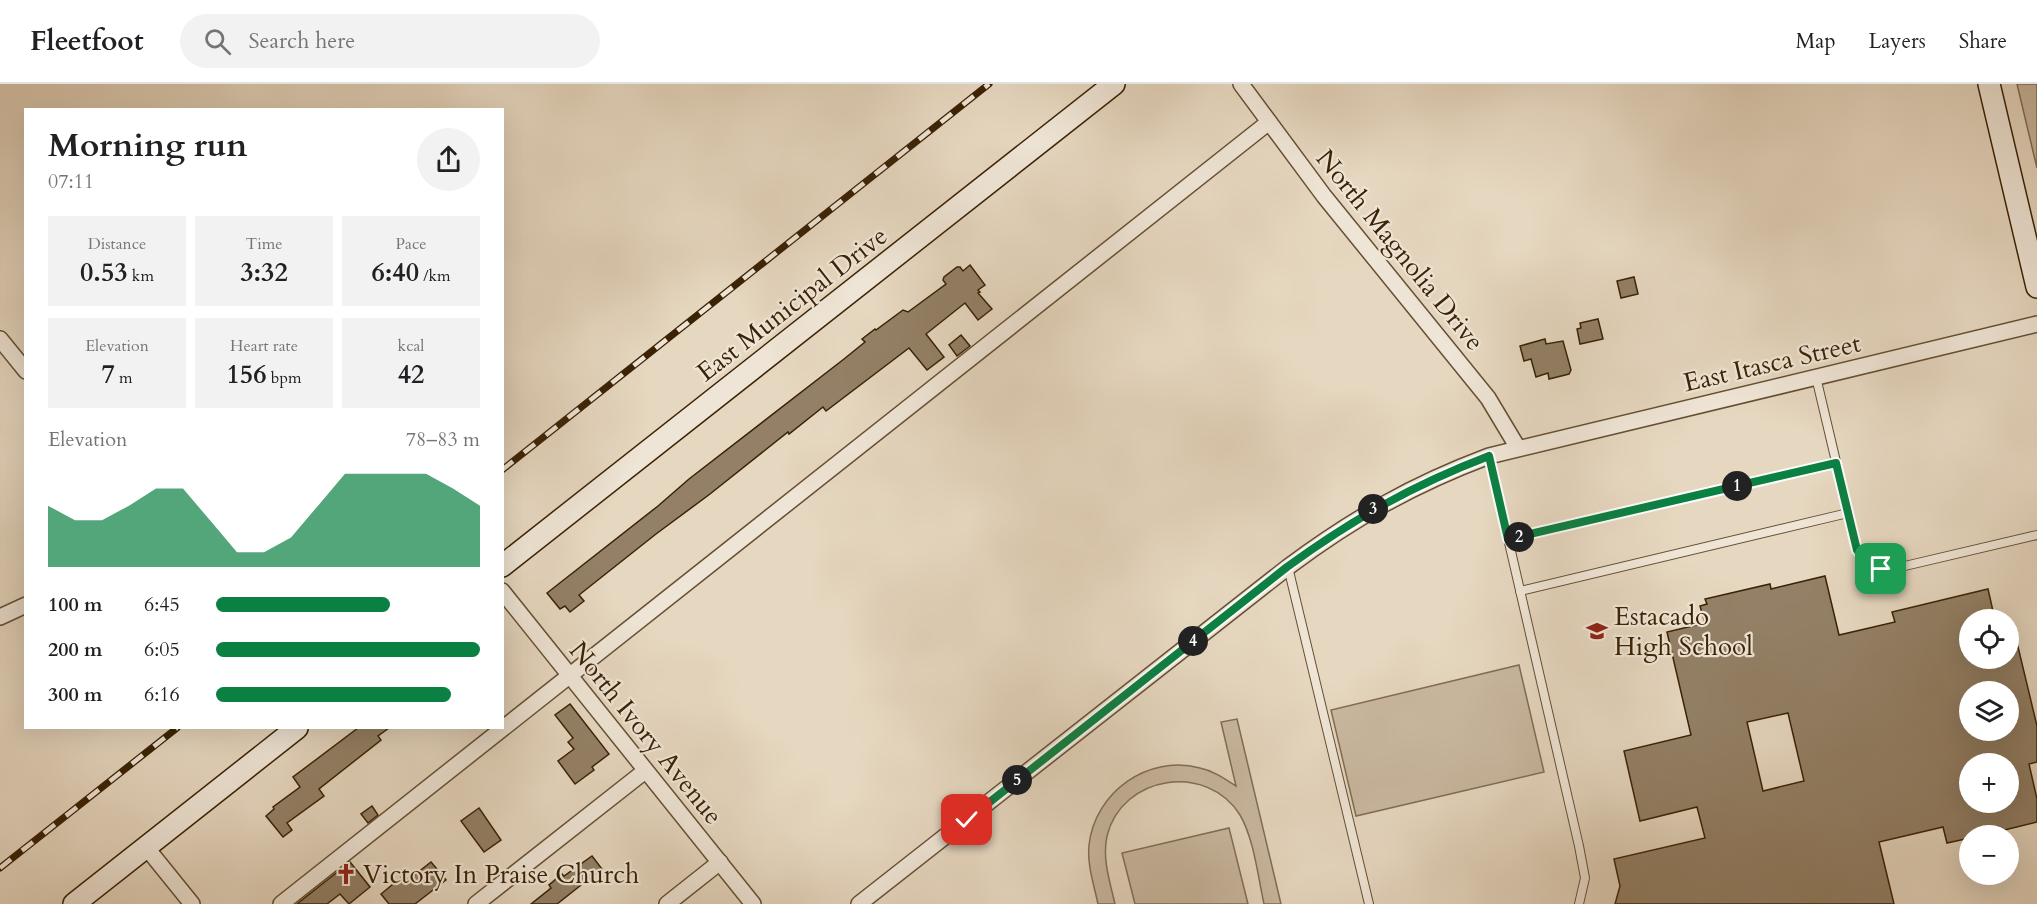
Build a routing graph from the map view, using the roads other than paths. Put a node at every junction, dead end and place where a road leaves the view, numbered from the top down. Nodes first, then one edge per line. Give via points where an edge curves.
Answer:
1 (1114, 84) edge
2 (1241, 84) edge
3 (1989, 84) edge
4 (1269, 122) junction
5 (2037, 287) edge
6 (2037, 324) edge
7 (0, 339) edge
8 (24, 369) edge
9 (1816, 376) junction
10 (1518, 448) junction
11 (1489, 456) junction
12 (1836, 463) junction
13 (1848, 513) junction
14 (2037, 535) edge
15 (1508, 539) junction
16 (504, 564) edge
17 (1287, 567) junction
18 (1520, 591) junction
19 (504, 593) edge
20 (24, 606) edge
21 (0, 617) edge
22 (570, 675) junction
23 (504, 727) edge
24 (296, 729) edge
25 (502, 729) edge
26 (645, 771) junction
27 (146, 847) junction
28 (720, 862) junction
29 (74, 904) edge
30 (192, 904) edge
31 (281, 904) edge
32 (476, 904) edge
33 (667, 904) edge
34 (753, 904) edge
35 (859, 904) edge
36 (1369, 904) edge
37 (1579, 904) edge

1 - 16 street, East Municipal Drive
2 - 4 street, North Magnolia Drive
3 - 5 street
4 - 10 street, North Magnolia Drive via 1488,398
4 - 22 street
6 - 9 street, East Itasca Street
7 - 8 street
9 - 10 street, East Itasca Street
9 - 12 lane
10 - 11 street, East Itasca Street
11 - 15 lane
11 - 17 street, East Itasca Street via 1395,497
12 - 13 lane
12 - 15 lane
13 - 14 lane via 1862,559 1881,569
13 - 18 lane
15 - 18 lane
17 - 35 street, East Itasca Street
17 - 36 lane
18 - 37 lane via 1584,872
19 - 22 street, North Ivory Avenue
20 - 21 street
22 - 23 street
22 - 26 street, North Ivory Avenue
24 - 27 street
25 - 31 street
26 - 28 street, North Ivory Avenue
26 - 32 street
27 - 29 street
27 - 30 street
28 - 33 street
28 - 34 street, North Ivory Avenue

